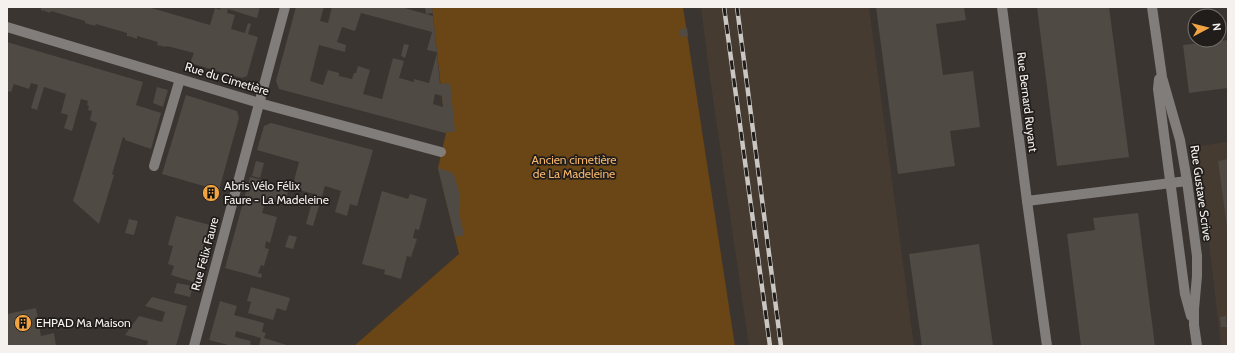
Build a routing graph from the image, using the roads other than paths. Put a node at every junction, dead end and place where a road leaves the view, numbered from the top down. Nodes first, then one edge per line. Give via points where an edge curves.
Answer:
1 (285, 7) edge
2 (1002, 7) edge
3 (1152, 7) edge
4 (7, 27) edge
5 (1160, 67) junction
6 (180, 79) junction
7 (259, 103) junction
8 (442, 152) dead end
9 (154, 166) dead end
10 (1187, 181) junction
11 (1171, 183) junction
12 (1027, 201) junction
13 (1194, 325) junction
14 (194, 346) edge
15 (1047, 346) edge
16 (1197, 346) edge

1 - 7 street, Rue Félix Faure
2 - 12 street, Rue Bernard Ruyant
3 - 5 street, Rue Gustave Scrive
4 - 6 street, Rue du Cimetière
5 - 10 street, Rue Gustave Scrive via 1180,140
5 - 11 street, Rue Gustave Scrive via 1158,90
6 - 7 street, Rue du Cimetière
6 - 9 street
7 - 8 street, Rue du Cimetière
7 - 14 street, Rue Félix Faure
10 - 11 street
10 - 13 street, Rue Gustave Scrive via 1197,266
11 - 12 street
11 - 13 street, Rue Gustave Scrive via 1185,294
12 - 15 street, Rue Bernard Ruyant
13 - 16 street, Rue Gustave Scrive

